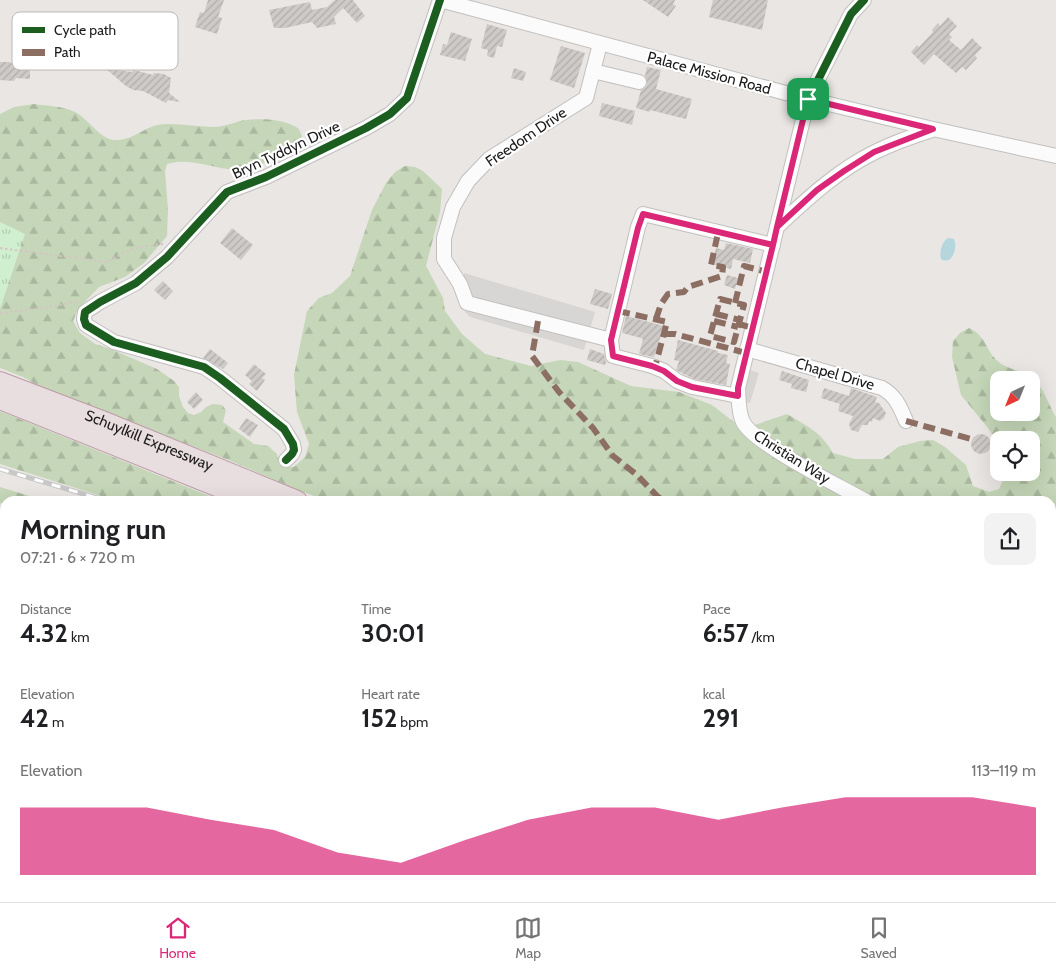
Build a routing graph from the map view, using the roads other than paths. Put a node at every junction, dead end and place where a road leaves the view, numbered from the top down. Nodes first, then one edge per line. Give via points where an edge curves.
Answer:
1 (440, 0) edge
2 (864, 0) edge
3 (600, 44) junction
4 (593, 71) junction
5 (639, 82) dead end
6 (808, 99) junction
7 (933, 129) junction
8 (1056, 156) edge
9 (777, 227) junction
10 (773, 245) junction
11 (611, 340) junction
12 (747, 349) junction
13 (0, 382) edge
14 (738, 396) junction
15 (0, 399) edge
16 (906, 421) dead end
17 (286, 460) dead end
18 (242, 496) edge
19 (285, 496) edge
20 (857, 496) edge

1 - 3 street, Palace Mission Road
1 - 17 street, Bryn Tyddyn Drive via 407,98 390,114 266,177 227,192 167,257 136,283 86,312 86,325 114,342 204,368 220,378 284,429 294,450
2 - 6 street, Christian Way via 851,14
3 - 4 street, Freedom Drive
3 - 6 street, Palace Mission Road
4 - 5 street
4 - 11 street, Freedom Drive via 586,98 489,159 468,181 453,207 444,238 444,260 460,284 467,303
6 - 7 street, Palace Mission Road
6 - 9 street, Christian Way
7 - 8 street, Palace Mission Road
7 - 9 street via 874,152 817,190
9 - 10 street, Christian Way
10 - 11 street via 643,214
10 - 12 street, Christian Way
11 - 14 street via 613,356 652,366 692,387
12 - 14 street, Christian Way
12 - 16 street, Chapel Drive via 882,388 896,400
13 - 19 highway, Schuylkill Expressway
14 - 20 street, Christian Way via 742,422 751,434
15 - 18 highway, Schuylkill Expressway

